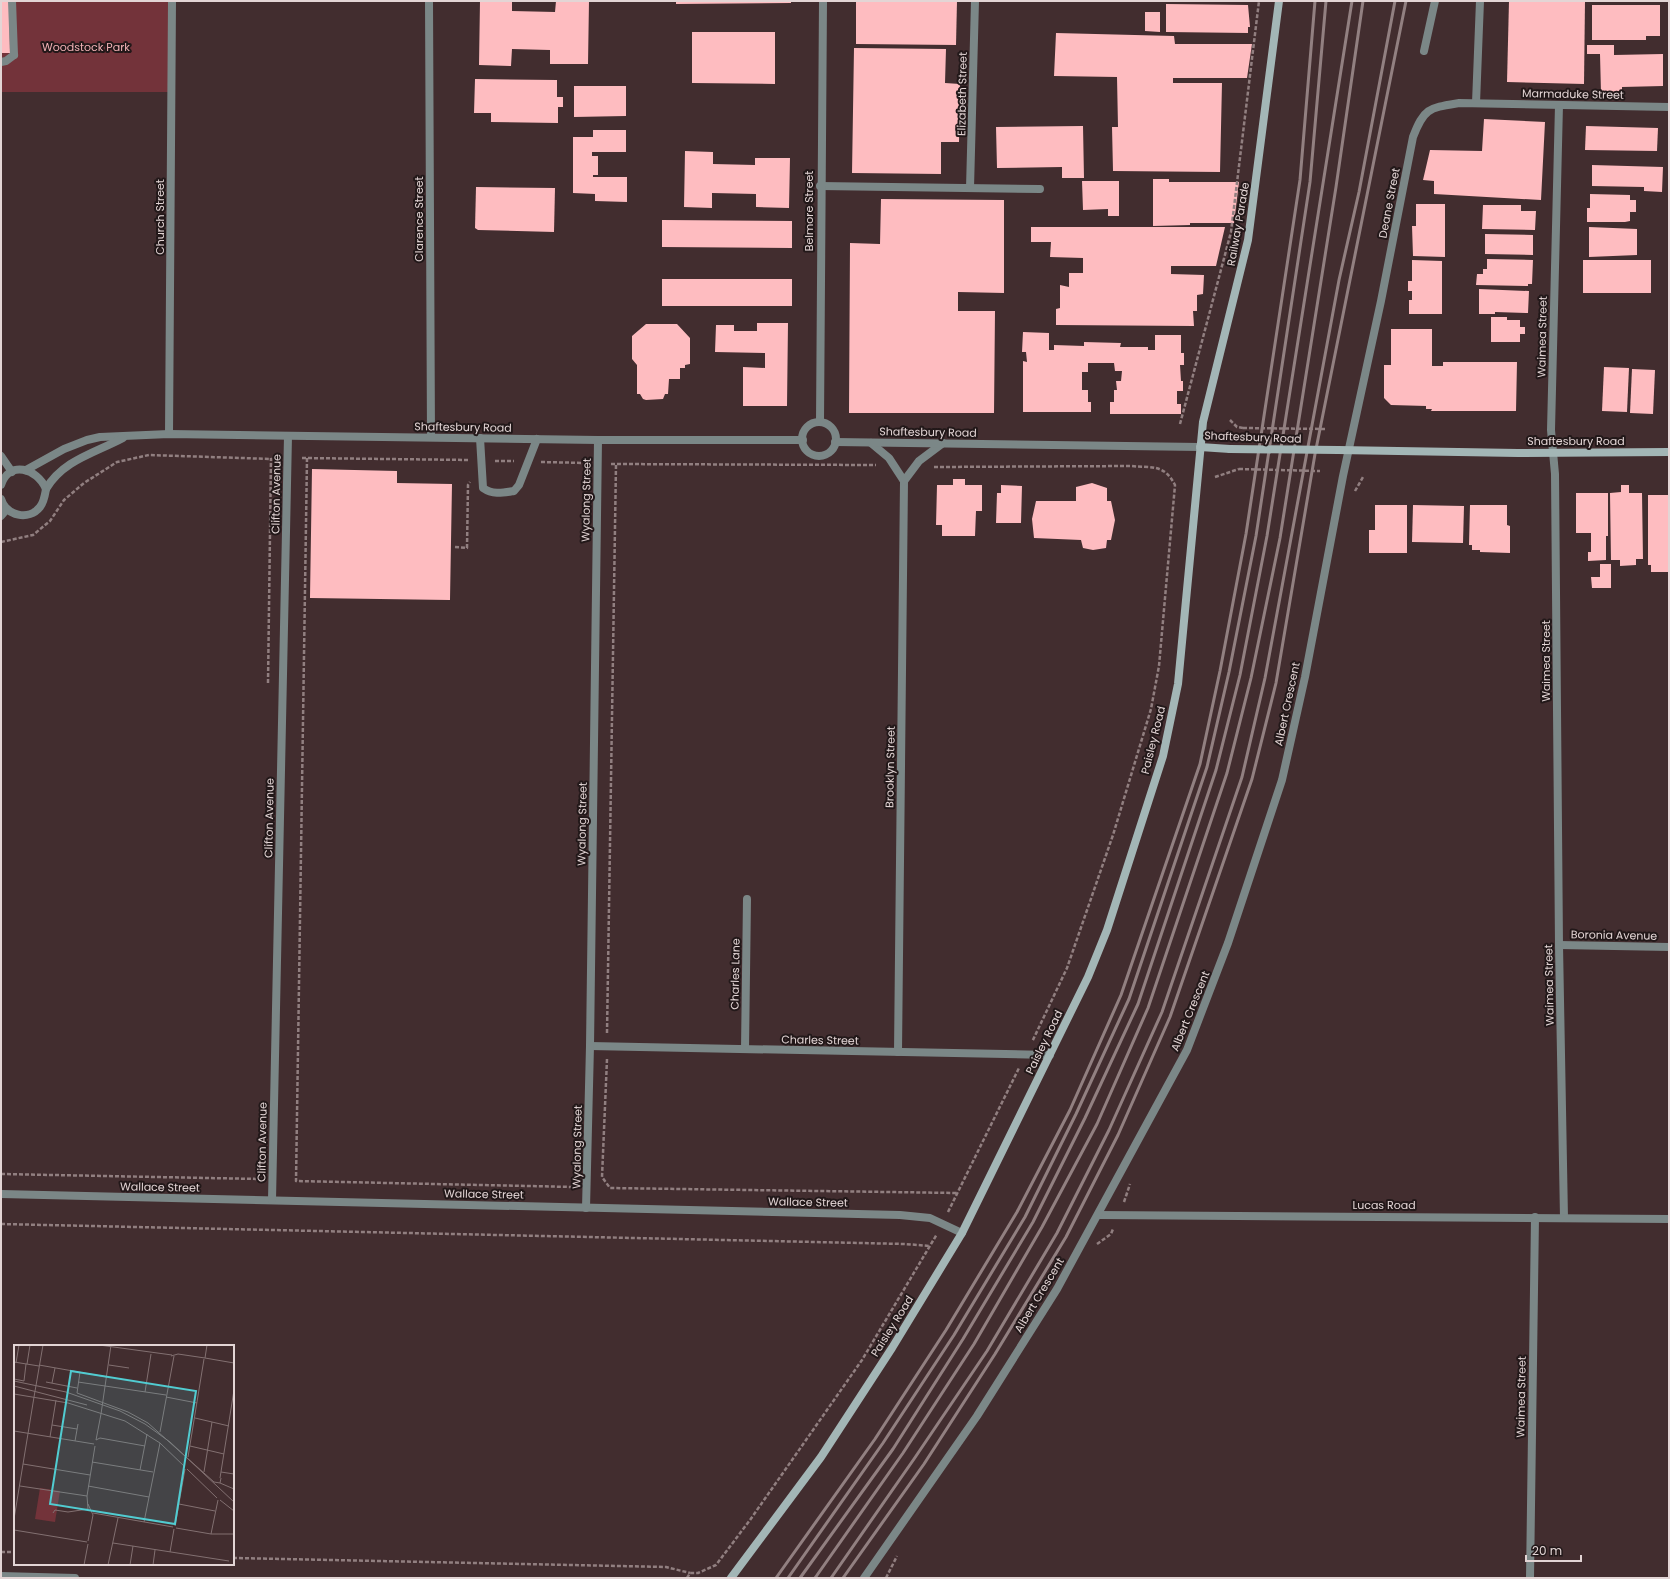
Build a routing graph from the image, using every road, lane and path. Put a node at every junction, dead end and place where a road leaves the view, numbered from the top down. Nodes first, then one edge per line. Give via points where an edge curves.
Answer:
1 (12, 1) edge
2 (172, 1) edge
3 (429, 1) edge
4 (823, 1) edge
5 (974, 1) edge
6 (1259, 1) edge
7 (1279, 1) edge
8 (1435, 1) edge
9 (1480, 1) edge
10 (1424, 51) dead end
11 (1, 62) edge
12 (1476, 103) junction
13 (1559, 105) junction
14 (1669, 107) edge
15 (820, 186) junction
16 (970, 188) junction
17 (1040, 189) dead end
18 (1230, 420) dead end
19 (820, 422) junction
20 (1180, 424) dead end
21 (1326, 429) dead end
22 (169, 434) junction
23 (288, 436) junction
24 (123, 437) junction
25 (431, 438) junction
26 (480, 438) junction
27 (537, 439) junction
28 (598, 440) junction
29 (803, 440) junction
30 (836, 442) junction
31 (871, 443) junction
32 (943, 443) junction
33 (1200, 447) junction
34 (1348, 451) junction
35 (1669, 452) edge
36 (1553, 453) junction
37 (1, 456) edge
38 (302, 458) dead end
39 (307, 458) junction
40 (480, 460) junction
41 (528, 462) junction
42 (598, 464) junction
43 (616, 464) junction
44 (472, 467) dead end
45 (913, 467) junction
46 (897, 469) junction
47 (26, 470) junction
48 (1320, 471) dead end
49 (12, 472) junction
50 (1170, 475) dead end
51 (1215, 477) dead end
52 (1363, 477) dead end
53 (472, 480) dead end
54 (904, 481) junction
55 (1, 485) edge
56 (46, 489) junction
57 (1352, 496) dead end
58 (1, 499) edge
59 (7, 509) junction
60 (1, 516) edge
61 (1, 542) edge
62 (455, 547) dead end
63 (268, 688) dead end
64 (747, 899) dead end
65 (1559, 945) junction
66 (1669, 947) edge
67 (607, 1035) dead end
68 (590, 1046) junction
69 (745, 1049) junction
70 (898, 1052) junction
71 (1050, 1055) junction
72 (607, 1058) dead end
73 (1, 1174) edge
74 (262, 1179) dead end
75 (576, 1179) dead end
76 (1131, 1180) dead end
77 (958, 1193) dead end
78 (1, 1194) edge
79 (272, 1200) junction
80 (586, 1208) junction
81 (1099, 1215) junction
82 (1118, 1215) junction
83 (1535, 1217) junction
84 (1564, 1218) junction
85 (1669, 1219) edge
86 (1, 1224) edge
87 (962, 1233) junction
88 (1096, 1245) dead end
89 (930, 1246) dead end
90 (901, 1550) dead end
91 (1, 1552) edge
92 (14, 1552) edge
93 (234, 1558) edge
94 (690, 1572) dead end
95 (1, 1576) edge
96 (75, 1578) edge
97 (732, 1578) edge
98 (864, 1578) edge
99 (886, 1578) edge
100 (1530, 1578) edge

1 - 11 street via 14,55
2 - 22 street, Church Street
3 - 25 street, Clarence Street
4 - 15 street, Belmore Street
5 - 16 street, Elizabeth Street
6 - 20 path via 1231,232
7 - 33 main road, Railway Parade via 1249,233 1203,422
8 - 10 street
9 - 12 street
12 - 13 street, Marmaduke Street
12 - 34 street, Deane Street via 1459,103 1429,111 1420,119 1413,137
13 - 14 street, Marmaduke Street
13 - 36 street, Waimea Street via 1551,430
15 - 16 street
15 - 19 street, Belmore Street
16 - 17 street
18 - 21 path, bridge via 1237,427 1243,428
19 - 29 street via 807,427
19 - 30 street via 833,430
22 - 23 street, Shaftesbury Road
22 - 24 street, Shaftesbury Road
23 - 25 street, Shaftesbury Road
23 - 79 street, Clifton Avenue
24 - 47 street, Shaftesbury Road via 87,440 64,449
24 - 56 street, Shaftesbury Road via 67,465 52,478
25 - 26 street, Shaftesbury Road
26 - 27 street, Shaftesbury Road
26 - 40 street
27 - 28 street, Shaftesbury Road
27 - 41 street
28 - 29 street, Shaftesbury Road
28 - 42 street, Wyalong Street
29 - 30 street via 806,449 818,455 828,453
30 - 31 street, Shaftesbury Road
31 - 32 street, Shaftesbury Road
31 - 46 street
32 - 33 street, Shaftesbury Road
32 - 45 street
33 - 34 main road, Shaftesbury Road, bridge
33 - 71 main road, Paisley Road via 1178,684 1163,756 1107,930 1088,977
34 - 36 main road, Shaftesbury Road
34 - 81 street, Albert Crescent via 1305,677 1277,795 1228,943 1187,1050
35 - 36 main road, Shaftesbury Road
36 - 65 street, Waimea Street
37 - 49 street
38 - 39 path
39 - 44 path via 473,460
39 - 75 path via 296,1181 576,1187
40 - 41 path
40 - 41 street via 483,488 490,493 514,490 519,485
41 - 42 path
42 - 43 path
42 - 68 street, Wyalong Street
43 - 46 path via 879,465
43 - 67 path
45 - 50 path via 1131,466 1162,468
45 - 54 street
46 - 54 street
47 - 49 street
47 - 56 street via 39,476
48 - 51 path, bridge via 1239,470
49 - 55 street
52 - 57 path
53 - 62 path via 468,485 467,548
54 - 70 street, Brooklyn Street
56 - 59 street, Shaftesbury Road via 43,503 33,513 19,515
58 - 59 street
59 - 60 street
61 - 63 path via 33,535 50,521 64,500 118,462 149,455 272,458
64 - 69 street, Charles Lane
65 - 66 street, Boronia Avenue
65 - 84 street, Waimea Street
68 - 69 street, Charles Street
68 - 80 street, Wyalong Street
69 - 70 street, Charles Street
70 - 71 street, Charles Street
71 - 87 main road, Paisley Road
72 - 77 path via 602,1177 610,1188
73 - 74 path
76 - 82 path
78 - 79 street, Wallace Street
79 - 80 street, Wallace Street
80 - 87 street, Wallace Street via 900,1215 930,1218
81 - 82 street, Lucas Road
81 - 98 street, Albert Crescent via 1057,1289 977,1416
82 - 83 street, Lucas Road
82 - 88 path via 1111,1234
83 - 84 street, Lucas Road
83 - 100 street, Waimea Street
84 - 85 street, Lucas Road
86 - 89 path via 897,1243
87 - 97 main road, Paisley Road via 892,1348 820,1457
90 - 99 path
91 - 92 path
93 - 94 path via 666,1567
95 - 96 street

